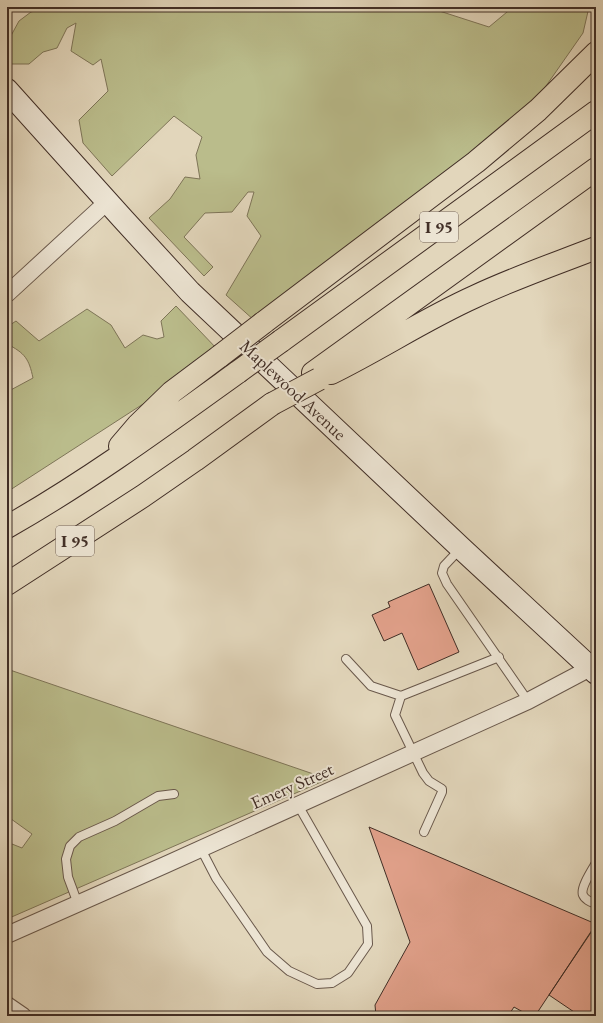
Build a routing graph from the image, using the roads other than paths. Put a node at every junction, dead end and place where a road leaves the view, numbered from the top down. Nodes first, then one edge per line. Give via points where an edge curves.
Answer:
1 (596, 53) edge
2 (7, 90) edge
3 (596, 112) edge
4 (596, 169) edge
5 (107, 202) junction
6 (596, 248) edge
7 (7, 294) edge
8 (316, 376) junction
9 (100, 469) junction
10 (7, 527) edge
11 (461, 548) junction
12 (7, 584) edge
13 (499, 657) junction
14 (346, 659) dead end
15 (594, 669) edge
16 (400, 696) junction
17 (528, 701) junction
18 (413, 753) junction
19 (174, 794) dead end
20 (298, 805) junction
21 (424, 832) dead end
22 (201, 849) junction
23 (596, 863) edge
24 (78, 904) junction
25 (596, 904) edge
26 (7, 935) edge
27 (7, 1005) edge
28 (23, 1016) edge

1 - 9 highway, bridge via 538,110 476,162 172,392 138,425
2 - 5 street, Maplewood Avenue
3 - 9 highway, I 95, bridge
4 - 8 highway, I 95
5 - 7 street
5 - 11 street, Maplewood Avenue via 214,314
6 - 8 highway via 473,297 357,360
8 - 12 highway, I 95, bridge via 272,404 143,496
9 - 10 highway, I 95
11 - 13 lane via 444,566 442,573 447,584
11 - 15 street, Maplewood Avenue
13 - 16 lane
13 - 17 lane
14 - 16 lane via 371,686
15 - 17 street, Emery Street
16 - 18 lane via 395,715
17 - 18 street, Emery Street
18 - 20 street, Emery Street
18 - 21 lane via 429,781 442,789
19 - 24 lane via 158,796 115,821 79,837 70,846 66,859 68,877
20 - 22 street, Emery Street
20 - 22 lane via 367,926 368,944 348,973 332,983 317,984 289,971 267,952 216,878
22 - 24 street, Emery Street
23 - 25 lane via 583,888 583,895 587,900
24 - 26 street, Emery Street
27 - 28 street

